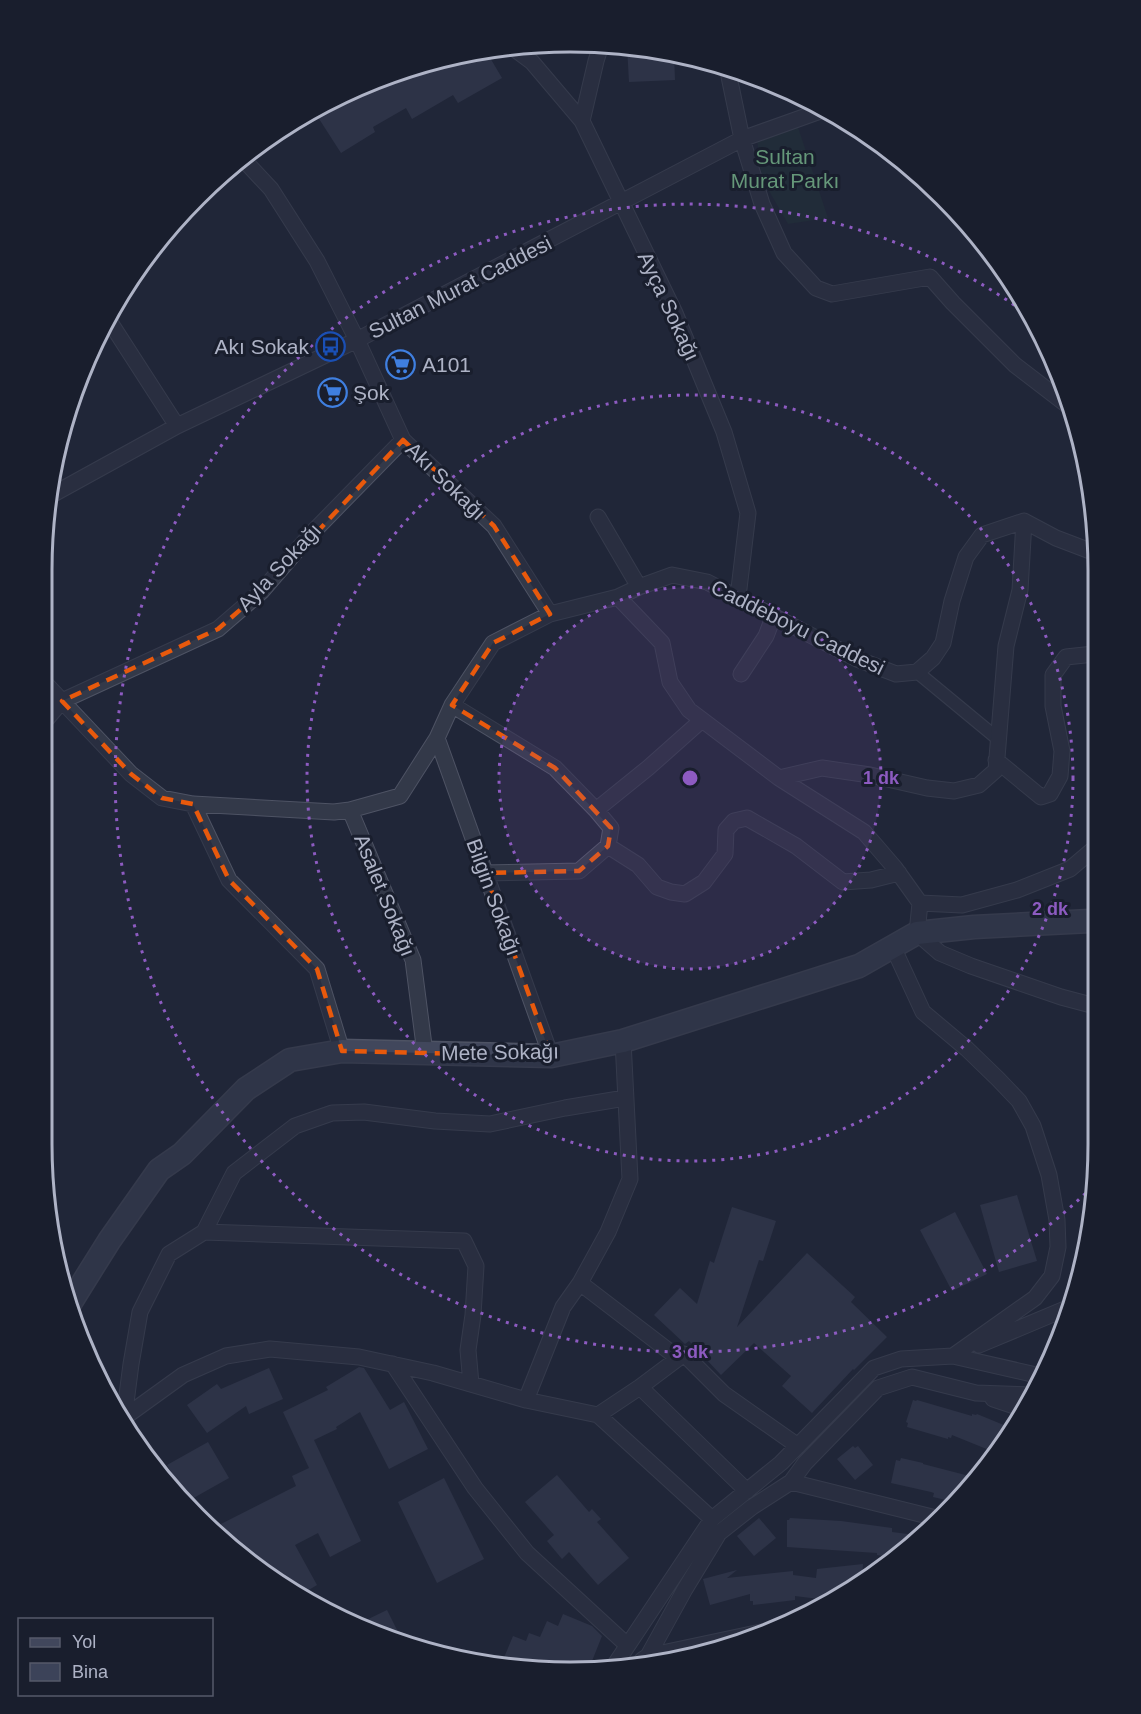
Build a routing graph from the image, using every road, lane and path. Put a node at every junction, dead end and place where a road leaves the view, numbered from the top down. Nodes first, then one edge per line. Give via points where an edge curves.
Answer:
1 (598, 54) edge
2 (523, 55) edge
3 (729, 78) edge
4 (814, 113) edge
5 (582, 121) junction
6 (742, 139) junction
7 (249, 165) edge
8 (621, 203) junction
9 (113, 327) edge
10 (357, 340) junction
11 (1059, 399) edge
12 (177, 426) junction
13 (403, 440) junction
14 (59, 491) edge
15 (598, 517) dead end
16 (1024, 522) junction
17 (1087, 550) edge
18 (639, 587) junction
19 (618, 597) junction
20 (738, 597) junction
21 (550, 614) junction
22 (774, 615) junction
23 (1088, 655) edge
24 (916, 672) junction
25 (741, 674) dead end
26 (53, 691) edge
27 (62, 701) junction
28 (452, 705) junction
29 (53, 712) edge
30 (702, 720) junction
31 (437, 738) junction
32 (998, 739) junction
33 (996, 760) junction
34 (779, 778) junction
35 (193, 804) junction
36 (350, 810) junction
37 (596, 810) junction
38 (608, 846) junction
39 (1088, 854) edge
40 (485, 873) junction
41 (899, 873) junction
42 (920, 903) junction
43 (1088, 921) edge
44 (917, 933) junction
45 (893, 946) junction
46 (1088, 1004) edge
47 (623, 1041) junction
48 (342, 1052) junction
49 (425, 1053) junction
50 (551, 1056) junction
51 (625, 1098) junction
52 (204, 1232) junction
53 (580, 1283) junction
54 (75, 1295) edge
55 (1061, 1311) edge
56 (681, 1356) junction
57 (953, 1356) junction
58 (393, 1364) junction
59 (1034, 1375) edge
60 (471, 1384) junction
61 (640, 1387) junction
62 (976, 1393) junction
63 (1023, 1395) edge
64 (526, 1400) junction
65 (1020, 1401) edge
66 (124, 1407) edge
67 (1017, 1407) edge
68 (129, 1414) edge
69 (598, 1415) junction
70 (798, 1446) junction
71 (791, 1482) junction
72 (747, 1491) junction
73 (930, 1516) edge
74 (712, 1519) junction
75 (627, 1645) junction
76 (646, 1656) edge
77 (619, 1659) edge

1 - 5 street
2 - 5 street, Ayça Sokağı
3 - 6 street
4 - 6 street, Sultan Murat Caddesi
5 - 8 street, Ayça Sokağı
6 - 8 street, Sultan Murat Caddesi
6 - 11 street via 762,204 784,253 816,288 832,294 930,278 1015,365
7 - 10 street, Akı Sokağı via 271,189 316,261
8 - 10 street, Sultan Murat Caddesi
8 - 20 street, Ayça Sokağı via 675,313 724,432 748,513
9 - 12 street
10 - 12 street, Sultan Murat Caddesi
10 - 13 street, Akı Sokağı
12 - 14 street, Sultan Murat Caddesi
13 - 21 street, Akı Sokağı via 494,526
13 - 27 street, Ayla Sokağı via 311,534 262,591 218,629
15 - 18 street
16 - 17 street
16 - 24 street, Caddeboyu Caddesi via 982,535 966,557 943,643
16 - 32 street via 1020,590 1006,646
18 - 19 street, Caddeboyu Caddesi
18 - 20 street, Caddeboyu Caddesi via 672,575 708,582
19 - 21 street, Caddeboyu Caddesi
19 - 30 street via 662,643 669,682 688,710
20 - 22 street, Caddeboyu Caddesi
21 - 28 street, Caddeboyu Caddesi via 493,643
22 - 24 street, Caddeboyu Caddesi via 857,659 896,674
22 - 25 street via 766,636
23 - 33 street via 1066,657 1053,675 1053,706 1062,751 1060,776 1050,794 1041,797
24 - 32 street
26 - 27 street, Caddeboyu Caddesi
27 - 29 street, Ayla Sokağı
27 - 35 street, Caddeboyu Caddesi via 131,774 162,798
28 - 31 street, Caddeboyu Caddesi
28 - 37 street via 555,768
30 - 34 street
30 - 37 street
31 - 36 street, Caddeboyu Caddesi via 400,796
31 - 40 street, Bilgin Sokağı
32 - 33 street
33 - 34 street via 996,770 979,785 954,791 822,768
34 - 41 street via 864,832
35 - 36 street, Caddeboyu Caddesi
35 - 48 street via 229,880 317,969
36 - 49 street, Asalet Sokağı via 413,960
37 - 38 street via 611,828
38 - 40 street via 579,871
38 - 41 street via 638,865 657,887 684,894 704,882 725,854 726,830 734,821 747,818 796,846 843,882
39 - 42 street via 1070,869 1017,890 962,905
40 - 50 street, Bilgin Sokağı
41 - 42 street
42 - 44 street
43 - 44 main road, Mete Sokağı
44 - 45 main road, Mete Sokağı
44 - 46 street via 940,953 970,966
45 - 47 main road, Mete Sokağı via 859,966
45 - 57 street via 923,1012 1019,1101 1033,1126 1049,1175 1057,1220 1058,1247 1046,1286
47 - 50 main road, Mete Sokağı
47 - 51 street
48 - 49 main road, Mete Sokağı
48 - 54 main road, Mete Sokağı via 290,1060 246,1089 182,1154 159,1170
49 - 50 main road, Mete Sokağı
51 - 52 street via 490,1124 364,1112 332,1113 296,1126 234,1173
51 - 53 street via 630,1179 608,1232
52 - 60 street via 464,1242 476,1266 468,1350
52 - 66 street via 169,1254 140,1312
53 - 56 street
53 - 64 street via 563,1307
55 - 57 street
56 - 61 street
56 - 70 street via 724,1394
57 - 59 street
57 - 70 street via 901,1359 874,1368
58 - 60 street
58 - 68 street via 270,1349 226,1356 183,1375
58 - 75 street via 475,1488 527,1553
60 - 64 street
61 - 69 street
61 - 72 street
62 - 63 street
62 - 65 street
62 - 67 street
62 - 71 street via 912,1377 878,1388
64 - 69 street
69 - 74 street
70 - 72 street
71 - 73 street
71 - 76 street via 719,1533
72 - 74 street
74 - 75 street
75 - 77 street

